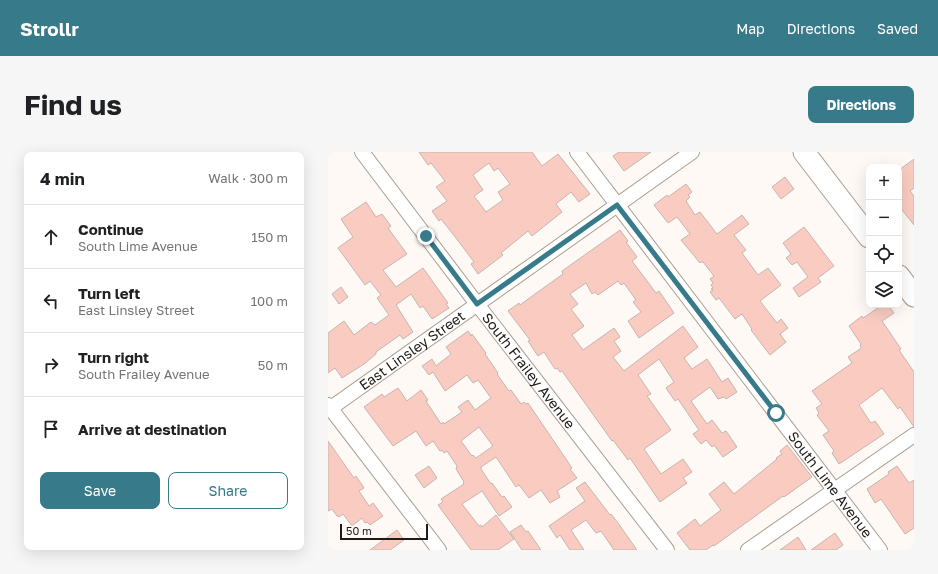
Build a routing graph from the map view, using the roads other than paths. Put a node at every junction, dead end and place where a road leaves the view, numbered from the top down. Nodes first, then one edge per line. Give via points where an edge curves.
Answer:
1 (362, 152) edge
2 (577, 152) edge
3 (692, 152) edge
4 (804, 152) edge
5 (617, 205) junction
6 (868, 236) edge
7 (902, 280) edge
8 (914, 296) edge
9 (477, 304) junction
10 (329, 408) edge
11 (914, 436) edge
12 (835, 490) junction
13 (439, 550) edge
14 (667, 550) edge
15 (748, 550) edge
16 (880, 550) edge

1 - 9 street, South Frailey Avenue
2 - 5 street, South Lime Avenue
3 - 5 street, East Linsley Street
4 - 6 main road
5 - 9 street, East Linsley Street
5 - 12 street, South Lime Avenue
7 - 8 main road
9 - 10 street, East Linsley Street
9 - 14 street, South Frailey Avenue
10 - 13 street
11 - 12 street
12 - 15 street
12 - 16 street, South Lime Avenue

